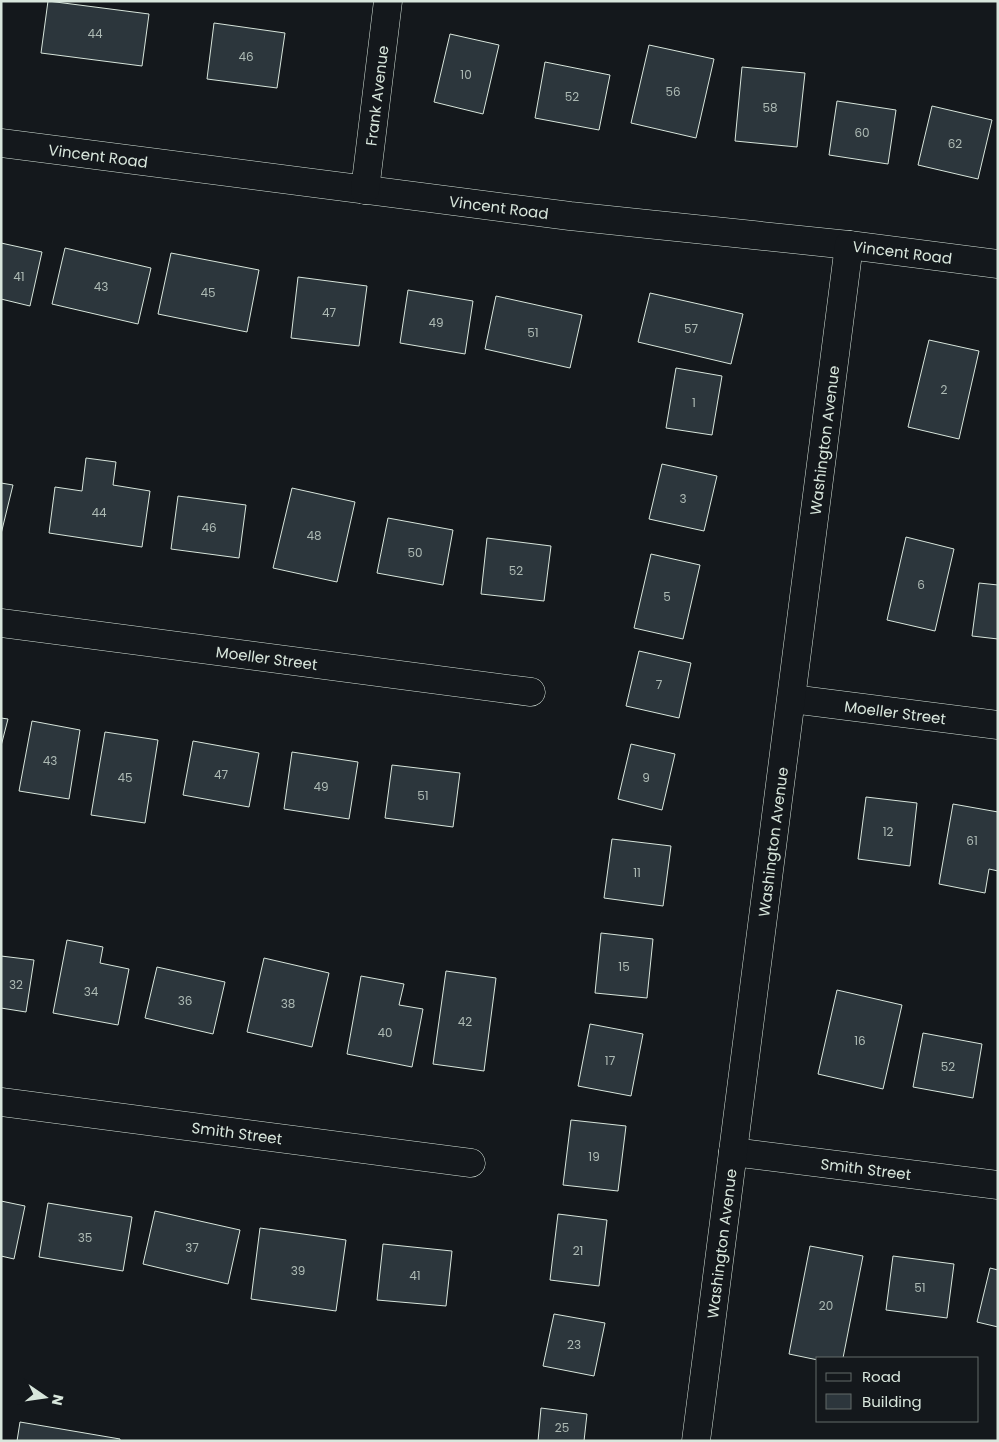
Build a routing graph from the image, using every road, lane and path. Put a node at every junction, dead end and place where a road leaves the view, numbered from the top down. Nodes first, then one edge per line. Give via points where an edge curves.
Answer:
1 (388, 1) edge
2 (1, 143) edge
3 (365, 190) junction
4 (849, 245) junction
5 (998, 264) edge
6 (1, 623) edge
7 (531, 692) dead end
8 (792, 699) junction
9 (998, 726) edge
10 (1, 1102) edge
11 (733, 1152) junction
12 (471, 1163) dead end
13 (998, 1185) edge
14 (696, 1441) edge

1 - 3 street, Frank Avenue
2 - 3 street, Vincent Road
3 - 4 street, Vincent Road via 570,216
4 - 5 street, Vincent Road
4 - 8 street, Washington Avenue
6 - 7 street, Moeller Street
8 - 9 street, Moeller Street
8 - 11 street, Washington Avenue
10 - 12 street, Smith Street
11 - 13 street, Smith Street
11 - 14 street, Washington Avenue

